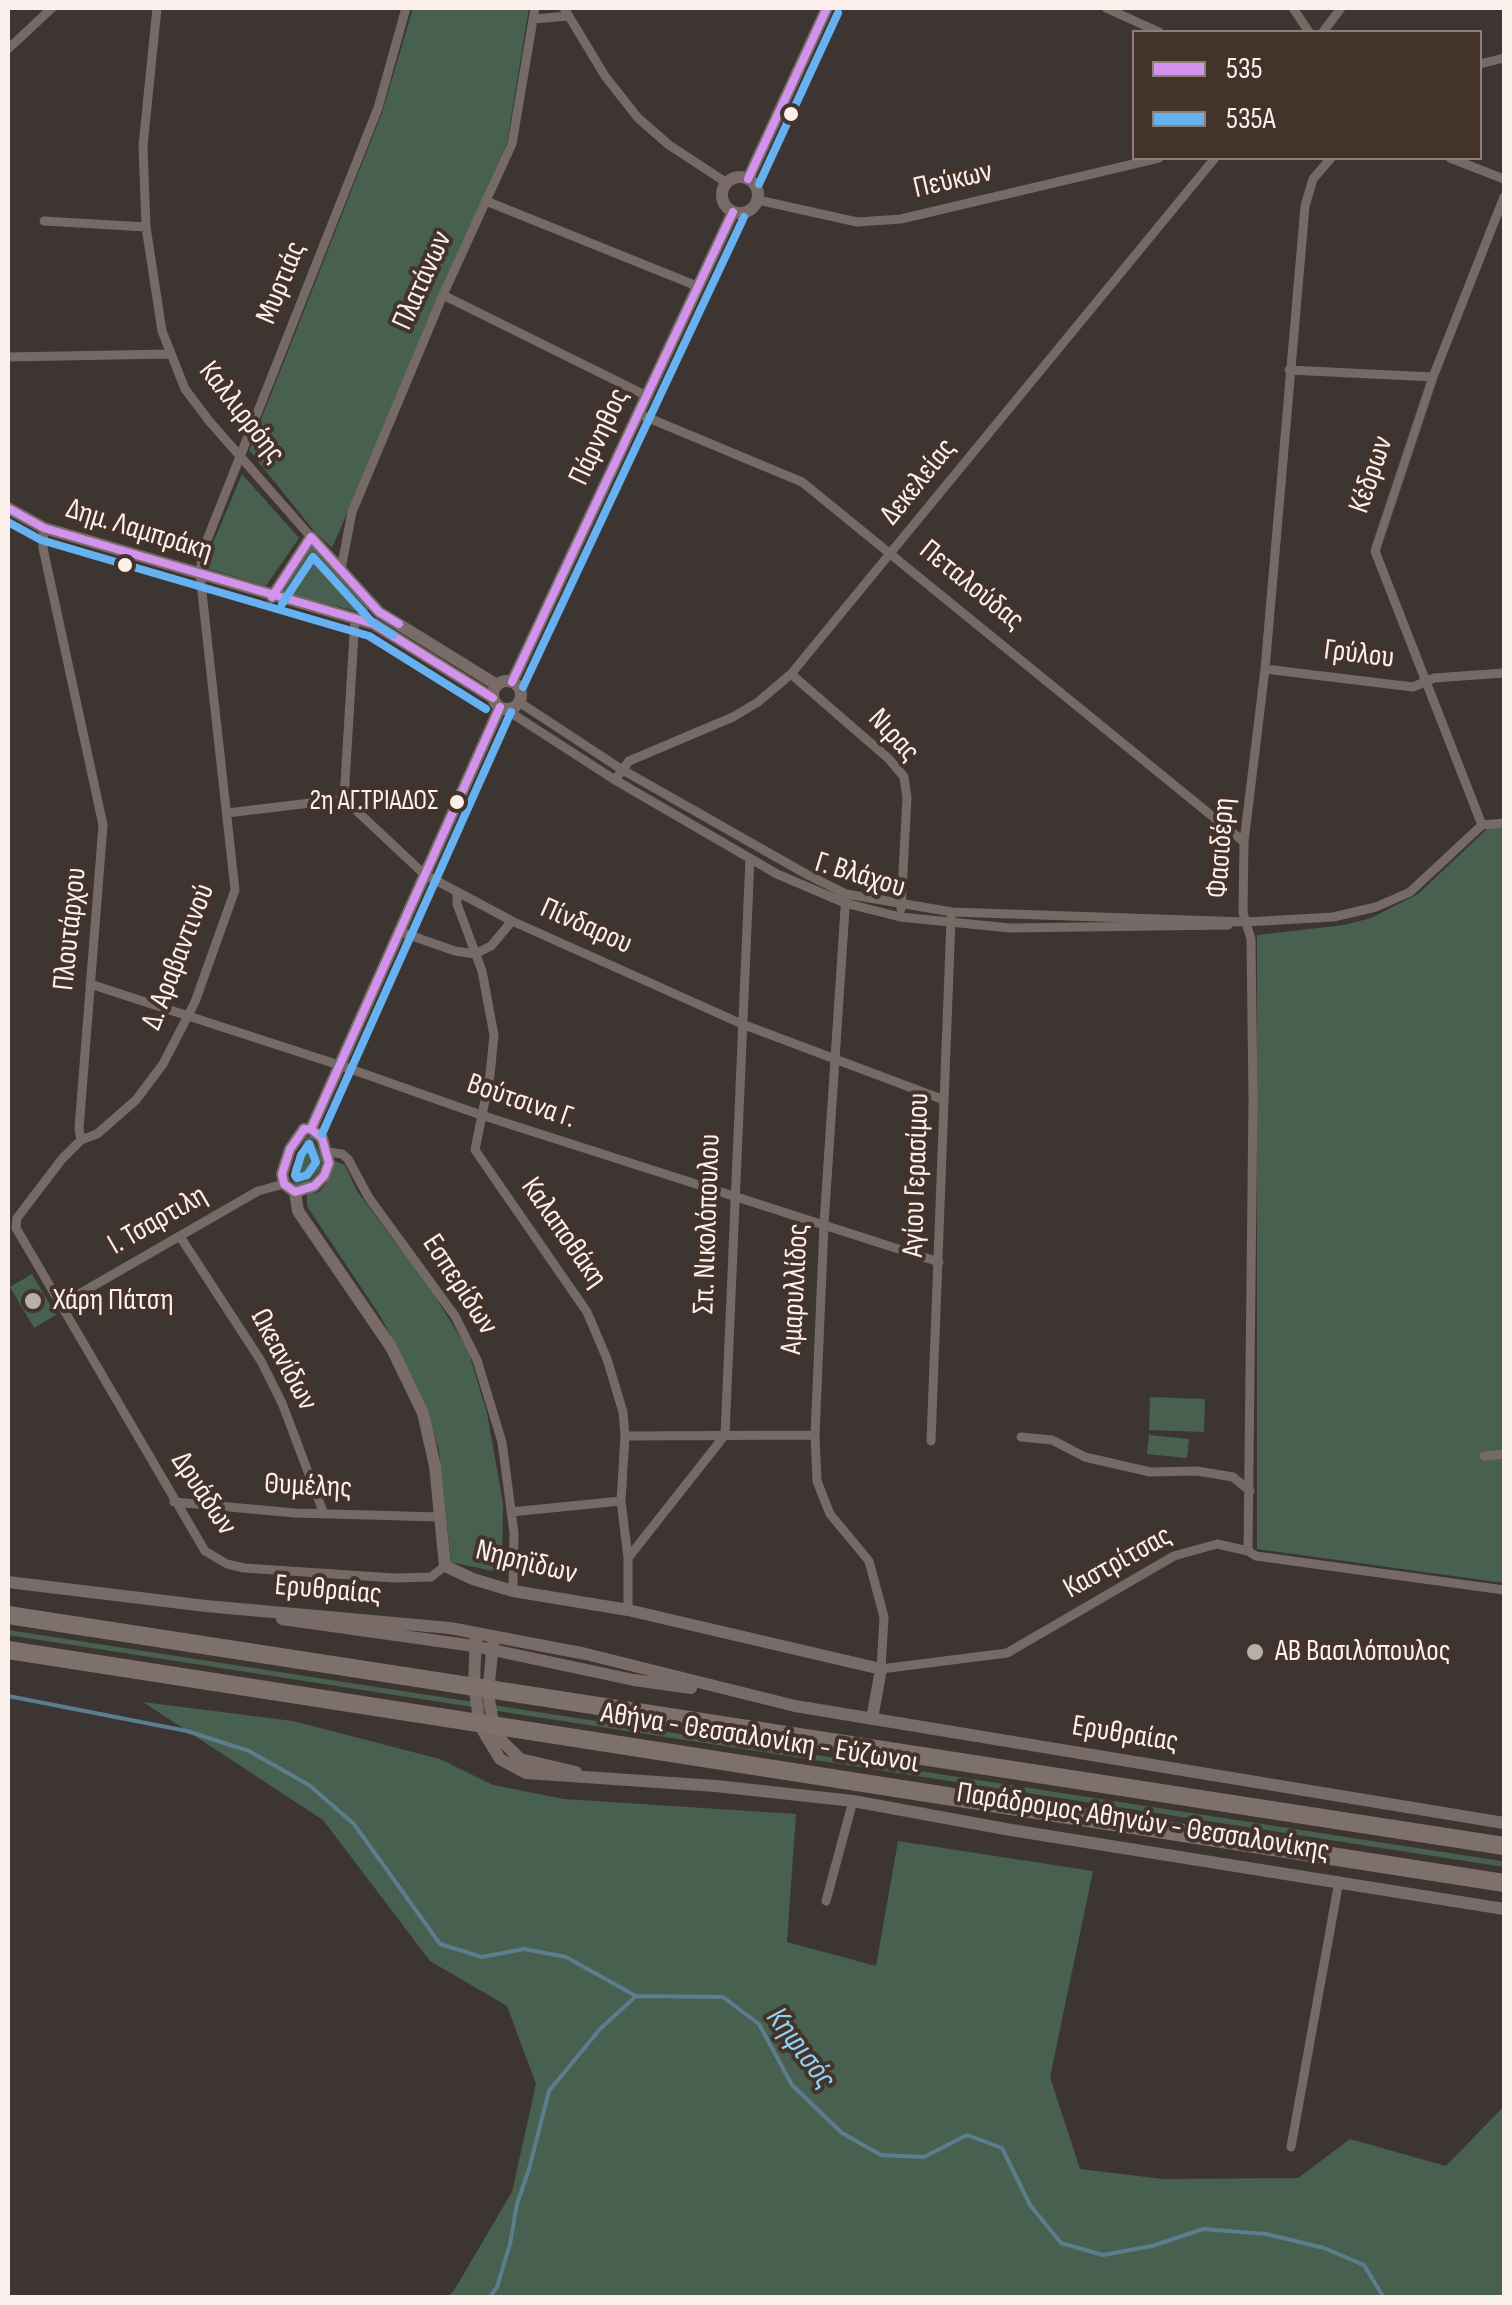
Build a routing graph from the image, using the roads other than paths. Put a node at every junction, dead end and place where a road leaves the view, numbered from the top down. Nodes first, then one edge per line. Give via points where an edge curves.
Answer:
1 (52, 8) edge
2 (157, 8) edge
3 (406, 8) edge
4 (535, 8) edge
5 (827, 8) edge
6 (1106, 8) edge
7 (1293, 8) edge
8 (1341, 8) edge
9 (566, 12) edge
10 (533, 19) junction
11 (1155, 30) edge
12 (1308, 30) edge
13 (1324, 30) edge
14 (8, 49) edge
15 (1151, 160) edge
16 (1213, 160) edge
17 (1330, 160) edge
18 (1455, 160) edge
19 (1504, 178) edge
20 (748, 180) junction
21 (726, 183) junction
22 (1504, 197) edge
23 (758, 200) junction
24 (486, 201) junction
25 (732, 212) junction
26 (44, 220) dead end
27 (146, 227) junction
28 (697, 286) junction
29 (443, 295) junction
30 (169, 354) junction
31 (8, 357) edge
32 (1289, 370) junction
33 (1433, 377) junction
34 (647, 396) junction
35 (639, 414) junction
36 (240, 456) junction
37 (8, 508) edge
38 (44, 528) junction
39 (310, 538) junction
40 (892, 554) junction
41 (341, 570) junction
42 (200, 574) junction
43 (272, 597) junction
44 (356, 618) junction
45 (1265, 669) junction
46 (1504, 673) edge
47 (791, 674) junction
48 (1427, 681) junction
49 (512, 682) junction
50 (499, 700) junction
51 (520, 702) junction
52 (621, 769) junction
53 (615, 780) junction
54 (344, 799) junction
55 (226, 813) junction
56 (1504, 823) edge
57 (1482, 825) junction
58 (1244, 842) junction
59 (750, 858) junction
60 (424, 874) junction
61 (457, 892) junction
62 (845, 898) junction
63 (901, 904) junction
64 (900, 916) junction
65 (952, 917) junction
66 (512, 921) junction
67 (1246, 922) junction
68 (398, 931) junction
69 (476, 954) junction
70 (90, 984) junction
71 (188, 1016) junction
72 (742, 1024) junction
73 (834, 1058) junction
74 (340, 1065) junction
75 (944, 1100) junction
76 (480, 1115) junction
77 (311, 1129) junction
78 (81, 1140) junction
79 (328, 1152) junction
80 (289, 1188) junction
81 (734, 1198) junction
82 (824, 1224) junction
83 (180, 1238) junction
84 (939, 1262) junction
85 (60, 1305) junction
86 (724, 1434) junction
87 (815, 1435) junction
88 (625, 1436) junction
89 (1021, 1437) dead end
90 (931, 1440) dead end
91 (1504, 1454) edge
92 (1484, 1456) dead end
93 (1250, 1490) junction
94 (621, 1501) junction
95 (174, 1502) junction
96 (512, 1512) junction
97 (324, 1514) junction
98 (440, 1516) junction
99 (1248, 1551) junction
100 (628, 1558) junction
101 (445, 1566) junction
102 (8, 1582) edge
103 (1504, 1590) edge
104 (513, 1591) junction
105 (628, 1610) junction
106 (8, 1615) edge
107 (474, 1640) junction
108 (493, 1644) junction
109 (8, 1650) edge
110 (881, 1670) junction
111 (872, 1719) junction
112 (593, 1777) junction
113 (853, 1801) junction
114 (1504, 1823) edge
115 (1504, 1846) edge
116 (1339, 1880) junction
117 (1500, 1883) edge
118 (826, 1901) dead end
119 (1504, 1909) edge
120 (1291, 2147) dead end

1 - 14 street
2 - 27 street, Καλλιρρόης via 144,146
3 - 36 street, Μυρτιάς via 378,108
4 - 10 street, Πλατάνων
5 - 20 street
6 - 11 street
7 - 12 street
8 - 13 street
9 - 10 street
9 - 21 street via 638,118
10 - 24 street, Πλατάνων via 512,144
15 - 23 street, Πεύκων via 901,219 858,222
16 - 40 street, Δεκελείας
17 - 32 street, Φασιδέρη via 1313,179 1305,206
18 - 19 street
20 - 21 street
20 - 23 street
21 - 25 street via 722,199
22 - 33 street, Κέδρων
23 - 25 street via 747,212
24 - 28 street
24 - 29 street, Πλατάνων
25 - 28 street, Πάρνηθος
26 - 27 street
27 - 30 street, Καλλιρρόης
28 - 34 street, Πάρνηθος
29 - 34 street
29 - 41 street, Πλατάνων via 352,512
30 - 31 street
30 - 36 street, Καλλιρρόης via 185,389
32 - 33 street
32 - 45 street, Φασιδέρη
33 - 48 street, Κέδρων via 1375,551
34 - 35 street, Πάρνηθος
35 - 40 street, Πεταλούδας via 802,482
35 - 49 street, Πάρνηθος
36 - 39 street, Καλλιρρόης
36 - 42 street, Μυρτιάς
37 - 38 street, Δημ. Λαμπράκη
38 - 42 street, Δημ. Λαμπράκη
38 - 70 street, Πλουτάρχου via 103,825
39 - 41 street, Καλλιρρόης
39 - 43 street
40 - 47 street, Δεκελείας
40 - 58 street, Πεταλούδας
41 - 50 street, Καλλιρρόης via 384,615
42 - 43 street, Δημ. Λαμπράκη
42 - 55 street, Δ. Αραβαντινού
43 - 44 street, Δημ. Λαμπράκη
44 - 50 street, Δημ. Λαμπράκη
44 - 54 street
45 - 48 street, Γρύλου via 1403,686
45 - 58 street, Φασιδέρη
46 - 48 street, Γρύλου
47 - 52 street, Δεκελείας via 747,709
47 - 63 street, Νιρας via 904,777
48 - 57 street, Κέδρων
49 - 50 street
49 - 51 street
50 - 51 street via 513,708
50 - 53 street, Γ. Βλάχου
50 - 60 street
51 - 52 street, Γ. Βλάχου
52 - 53 street
52 - 62 street, Γ. Βλάχου
53 - 59 street, Γ. Βλάχου
54 - 55 street
54 - 60 street, Πίνδαρου
55 - 71 street, Δ. Αραβαντινού via 235,890
56 - 57 street
57 - 67 street, Γ. Βλάχου via 1395,900 1333,917
58 - 67 street, Φασιδέρη
59 - 62 street, Γ. Βλάχου
59 - 72 street, Σπ. Νικολόπουλου
60 - 61 street, Πίνδαρου
60 - 68 street
61 - 66 street, Πίνδαρου
61 - 69 street, Καλαποθάκη
62 - 63 street, Γ. Βλάχου
62 - 64 street, Γ. Βλάχου
62 - 73 street, Αμαρυλλίδος
63 - 64 street, Νιρας
63 - 65 street, Γ. Βλάχου
64 - 65 street, Γ. Βλάχου
65 - 67 street, Γ. Βλάχου via 1010,928
65 - 75 street, Αγίου Γερασίμου
66 - 69 street
66 - 72 street, Πίνδαρου
67 - 93 street, Φασιδέρη via 1252,939
68 - 69 street
68 - 74 street
69 - 76 street, Καλαποθάκη via 494,1035
70 - 71 street, Βούτσινα Γ.
70 - 78 street, Πλουτάρχου
71 - 74 street, Βούτσινα Γ.
71 - 78 street, Δ. Αραβαντινού via 136,1100
72 - 73 street, Πίνδαρου
72 - 81 street, Σπ. Νικολόπουλου
73 - 75 street, Πίνδαρου
73 - 82 street, Αμαρυλλίδος
74 - 76 street, Βούτσινα Γ.
74 - 77 street
75 - 84 street, Αγίου Γερασίμου
76 - 81 street, Βούτσινα Γ.
76 - 88 street, Καλαποθάκη via 475,1150 587,1312 618,1391
77 - 79 street
77 - 80 street via 290,1150 282,1174
78 - 85 street via 17,1218 16,1228
79 - 80 street via 324,1176 314,1186
79 - 96 street, Εσπερίδων via 348,1159 460,1325 495,1409
80 - 83 street, Ι. Τσαρτιλη via 258,1192
80 - 98 street, Νηρηϊδων via 298,1212 408,1378 431,1438
81 - 82 street, Βούτσινα Γ.
81 - 86 street, Σπ. Νικολόπουλου
82 - 84 street, Βούτσινα Γ.
82 - 87 street, Αμαρυλλίδος
83 - 85 street, Ι. Τσαρτιλη
83 - 97 street, Ωκεανίδων via 261,1361
84 - 90 street, Αγίου Γερασίμου
85 - 95 street, Δρυάδων
86 - 87 street
86 - 88 street
86 - 100 street
87 - 110 street, Αμαρυλλίδος via 817,1481 830,1514 868,1561 874,1579 884,1617
88 - 94 street, Καλαποθάκη
89 - 93 street via 1052,1440 1086,1457 1150,1472 1233,1477
91 - 92 street
93 - 99 street, Φασιδέρη
94 - 96 street
94 - 100 street, Καλαποθάκη
95 - 97 street, Θυμέλης
95 - 101 street, Δρυάδων via 205,1551 234,1567 408,1579 431,1577
96 - 104 street, Εσπερίδων
97 - 98 street, Θυμέλης
98 - 101 street, Νηρηϊδων
99 - 103 street, Καστρίτσας
99 - 110 street, Καστρίτσας via 1218,1544 1188,1550 997,1657
100 - 105 street, Καλαποθάκη
101 - 104 street, Νηρηϊδων
102 - 107 street, Ερυθραίας via 357,1617
104 - 105 street, Νηρηϊδων
105 - 110 street, Νηρηϊδων
106 - 115 highway, Αθήνα - Θεσσαλονίκη - Εύζωνοι, bridge
107 - 108 street, Ερυθραίας
107 - 112 street, Παράδρομος Αθηνών - Θεσσαλονίκης via 477,1713 500,1758 538,1776
108 - 111 street, Ερυθραίας via 634,1680
108 - 112 street, Παράδρομος Αθηνών - Θεσσαλονίκης via 488,1694 508,1750 529,1763
109 - 117 highway, Αθήνα - Θεσσαλονίκη - Εύζωνοι, bridge
110 - 111 street
111 - 114 street, Ερυθραίας
112 - 113 street, Παράδρομος Αθηνών - Θεσσαλονίκης
113 - 116 street, Παράδρομος Αθηνών - Θεσσαλονίκης
113 - 118 street
116 - 119 street, Παράδρομος Αθηνών - Θεσσαλονίκης
116 - 120 street

